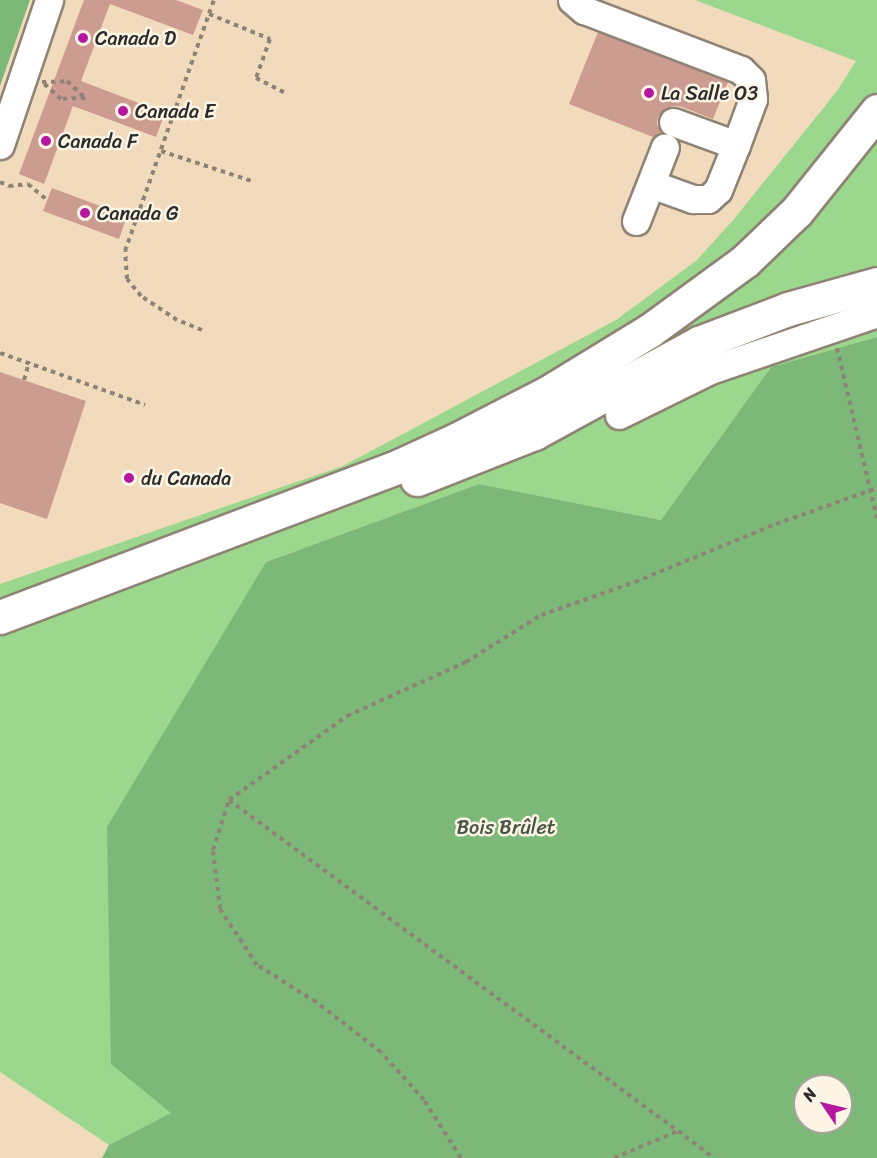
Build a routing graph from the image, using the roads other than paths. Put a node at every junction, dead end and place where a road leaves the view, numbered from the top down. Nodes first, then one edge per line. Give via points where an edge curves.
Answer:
1 (49, 0) edge
2 (572, 0) edge
3 (877, 111) edge
4 (673, 122) dead end
5 (877, 142) edge
6 (0, 145) edge
7 (736, 145) junction
8 (665, 147) dead end
9 (651, 184) junction
10 (636, 221) dead end
11 (877, 284) edge
12 (877, 313) edge
13 (619, 415) dead end
14 (417, 479) junction
15 (0, 617) edge
16 (0, 635) edge

1 - 6 street
2 - 7 street via 584,10 748,74 754,92
3 - 15 main road via 796,212 745,261 649,331 558,387 399,466
4 - 7 street
5 - 14 main road via 804,230 717,306 582,395
7 - 9 street via 718,190 708,199 693,199
8 - 9 street
9 - 10 street
11 - 14 main road via 799,306 699,343 534,433
12 - 13 street via 695,376
14 - 16 main road

